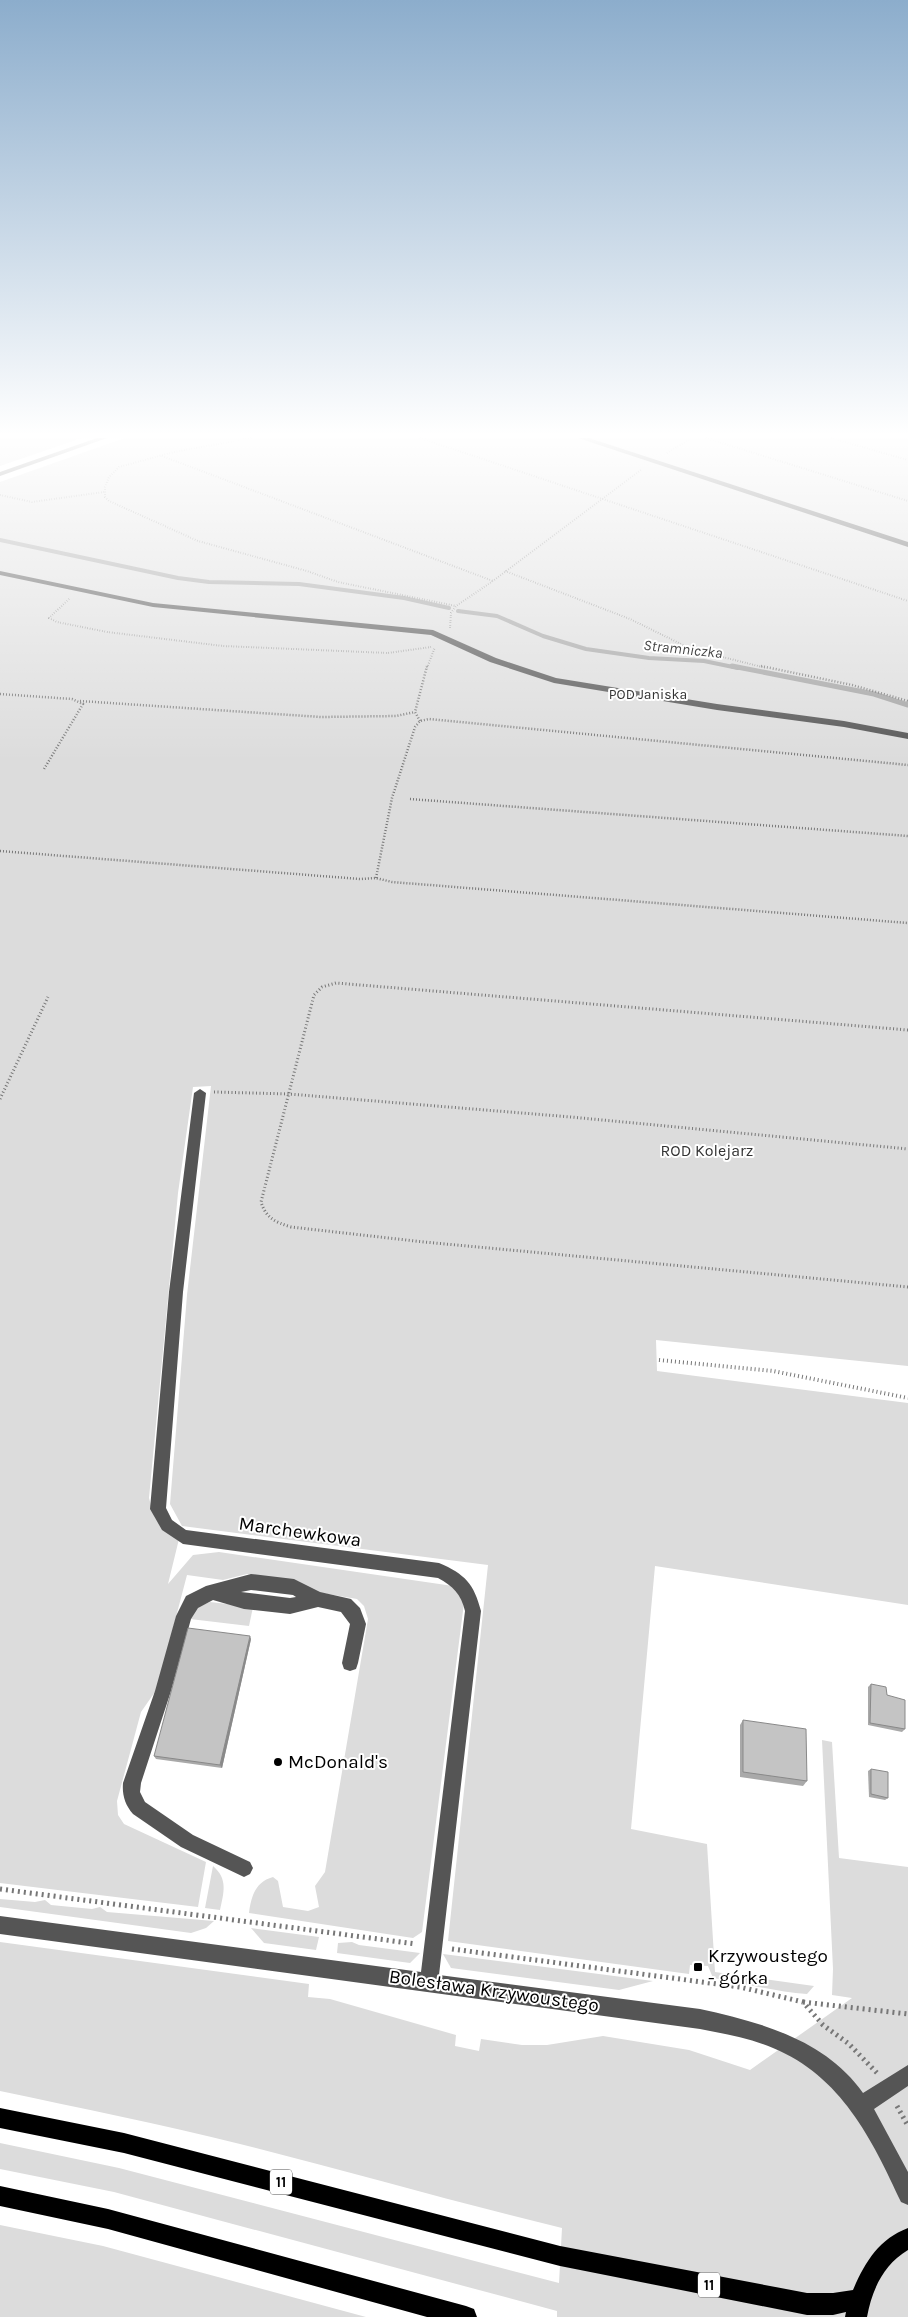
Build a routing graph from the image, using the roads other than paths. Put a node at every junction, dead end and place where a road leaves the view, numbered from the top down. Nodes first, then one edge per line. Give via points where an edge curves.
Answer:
1 (0, 573) edge
2 (908, 736) edge
3 (200, 1093) road end
4 (350, 1663) dead end
5 (244, 1868) dead end
6 (0, 1924) edge
7 (429, 1981) junction
8 (908, 2075) edge
9 (861, 2106) junction
10 (0, 2118) edge
11 (908, 2195) edge
12 (0, 2196) edge
13 (908, 2238) edge
14 (857, 2308) edge
15 (466, 2317) edge

1 - 2 street via 153,605 409,630 445,638 501,664 554,680
3 - 7 street, Marchewkowa via 176,1292 158,1509 167,1525 183,1537 439,1571 458,1579 470,1594 473,1611
4 - 5 street via 358,1624 345,1605 318,1599 290,1606 244,1601 215,1593 198,1597 184,1616 131,1792 139,1808 161,1824 187,1841
6 - 7 street, Bolesława Krzywoustego
7 - 9 street, Bolesława Krzywoustego via 700,2019 752,2030 784,2042 811,2058 839,2080
8 - 9 street
9 - 11 street, Bolesława Krzywoustego via 884,2141
10 - 14 main road, 11 via 124,2143 560,2256 807,2304
12 - 15 main road via 108,2219
13 - 14 main road, 11 via 880,2261 865,2284

